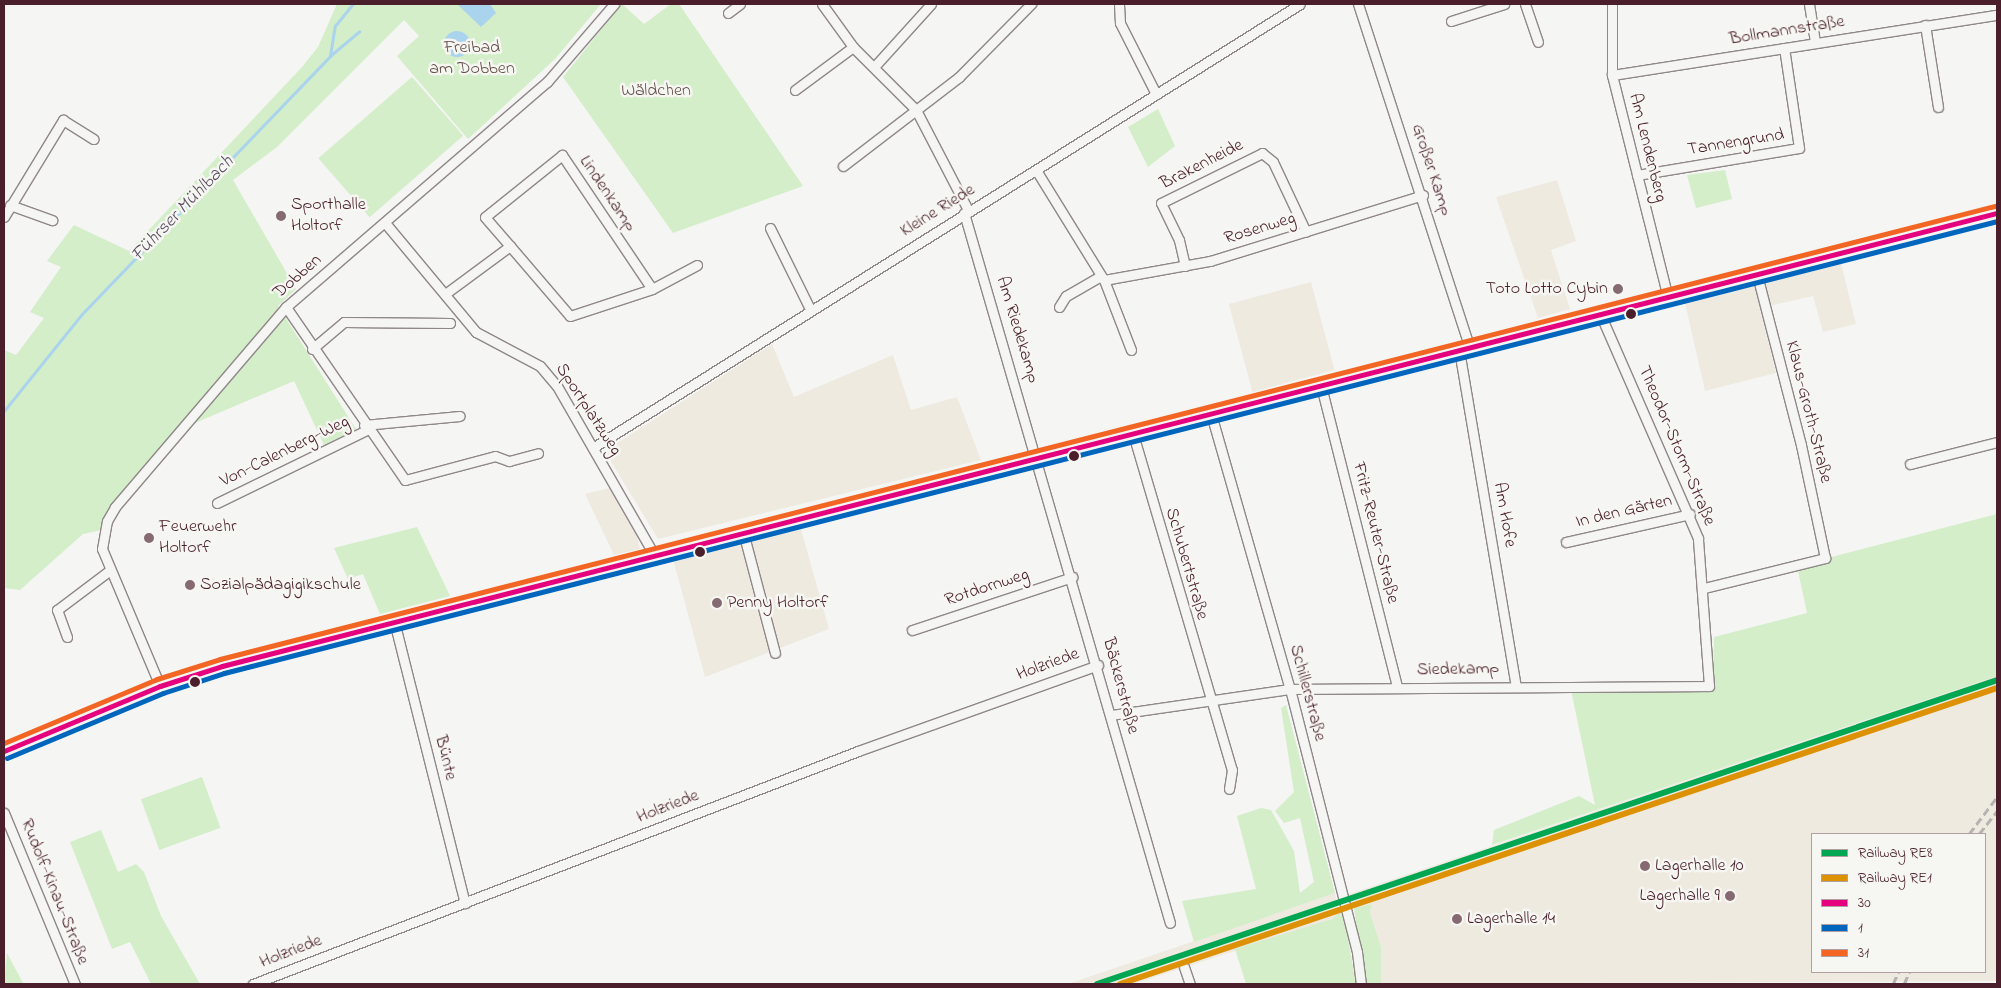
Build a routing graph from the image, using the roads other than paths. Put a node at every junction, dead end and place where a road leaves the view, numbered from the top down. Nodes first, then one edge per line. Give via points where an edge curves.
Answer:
1 (614, 4) edge
2 (740, 4) edge
3 (822, 4) edge
4 (931, 4) edge
5 (1031, 4) edge
6 (1300, 4) edge
7 (1358, 4) edge
8 (1504, 4) edge
9 (1525, 4) edge
10 (1612, 4) edge
11 (1809, 4) edge
12 (1116, 5) edge
13 (728, 13) dead end
14 (1997, 15) edge
15 (1450, 21) dead end
16 (1925, 25) junction
17 (1538, 42) dead end
18 (1815, 43) junction
19 (853, 47) junction
20 (1784, 48) junction
21 (874, 67) junction
22 (1612, 75) junction
23 (796, 90) dead end
24 (1156, 94) junction
25 (1938, 108) dead end
26 (916, 110) junction
27 (94, 139) dead end
28 (843, 166) dead end
29 (1036, 170) junction
30 (1637, 175) junction
31 (1422, 195) junction
32 (10, 205) junction
33 (966, 211) junction
34 (1997, 213) edge
35 (4, 217) edge
36 (52, 220) dead end
37 (386, 224) junction
38 (770, 228) dead end
39 (1306, 232) junction
40 (510, 246) junction
41 (697, 265) dead end
42 (1185, 266) junction
43 (1757, 275) junction
44 (1102, 278) junction
45 (652, 289) junction
46 (445, 294) junction
47 (1668, 298) junction
48 (1058, 307) dead end
49 (286, 308) junction
50 (810, 309) junction
51 (1600, 314) junction
52 (450, 323) dead end
53 (312, 349) junction
54 (1465, 349) junction
55 (1131, 350) dead end
56 (1321, 386) junction
57 (1211, 414) junction
58 (460, 416) dead end
59 (366, 427) junction
60 (1133, 434) junction
61 (1997, 442) edge
62 (594, 447) junction
63 (538, 453) dead end
64 (1038, 458) junction
65 (1910, 464) dead end
66 (217, 503) dead end
67 (1690, 514) junction
68 (743, 532) junction
69 (1566, 542) dead end
70 (654, 555) junction
71 (109, 571) junction
72 (1072, 577) junction
73 (1704, 588) junction
74 (394, 621) junction
75 (912, 630) dead end
76 (67, 637) dead end
77 (776, 653) dead end
78 (1098, 665) junction
79 (160, 686) junction
80 (1516, 686) junction
81 (1709, 686) joint
82 (1290, 687) junction
83 (1397, 687) junction
84 (1209, 703) junction
85 (1111, 715) junction
86 (4, 751) edge
87 (1230, 790) dead end
88 (4, 812) edge
89 (465, 902) junction
90 (1170, 923) dead end
91 (1184, 967) dead end
92 (75, 984) edge
93 (253, 984) edge
94 (1190, 984) edge
95 (1361, 984) edge

1 - 37 street, Dobben via 548,82
2 - 13 street
3 - 19 street, Am Riedekamp
4 - 21 street
5 - 26 street via 959,77
6 - 24 street, Kleine Riede
7 - 31 street, Großer Kamp
8 - 15 street
9 - 17 street
10 - 22 street, Am Lendenberg
11 - 18 street
12 - 24 street via 1134,55
14 - 16 street, Bollmannstraße
16 - 18 street, Bollmannstraße
16 - 25 street
18 - 20 street, Bollmannstraße
19 - 21 street, Am Riedekamp
19 - 23 street
20 - 22 street, Bollmannstraße
20 - 30 street, Tannengrund via 1799,148
21 - 26 street, Am Riedekamp
22 - 30 street, Am Lendenberg
24 - 29 street, Kleine Riede
26 - 28 street
26 - 33 street, Am Riedekamp
27 - 32 street via 63,120
29 - 33 street, Kleine Riede
29 - 44 street
30 - 47 street, Am Lendenberg
31 - 39 street, Rosenweg
31 - 54 street, Großer Kamp
32 - 35 street
32 - 36 street
33 - 50 street, Kleine Riede
33 - 64 street, Am Riedekamp
34 - 43 main road
37 - 46 street, Sportplatzweg
37 - 49 street, Dobben
38 - 50 street
39 - 42 street, Rosenweg
39 - 42 street, Brakenheide via 1273,162 1262,153 1161,204 1179,240
40 - 45 street, Lindenkamp via 570,316
40 - 45 street, Lindenkamp via 485,217 562,156
40 - 46 street
41 - 45 street, Lindenkamp
42 - 44 street, Rosenweg
43 - 47 main road
43 - 73 street, Klaus-Groth-Straße via 1801,444 1825,558
44 - 48 street, Rosenweg via 1066,296
44 - 55 street
46 - 62 street, Sportplatzweg via 476,332 540,366
47 - 51 main road
49 - 53 street, Von-Calenberg-Weg
49 - 71 street, Dobben via 115,507 103,535
50 - 62 street, Kleine Riede
51 - 54 main road
51 - 67 street, Theodor-Storm-Straße
52 - 53 street via 344,322
53 - 59 street, Von-Calenberg-Weg
54 - 56 main road
54 - 80 street, Am Hofe
56 - 57 main road
56 - 83 street, Fritz-Reuter-Straße
57 - 60 main road
57 - 82 street, Schillerstraße
58 - 59 street, Von-Calenberg-Weg
59 - 63 street, Von-Calenberg-Weg via 404,480 495,456 509,461
59 - 66 street, Von-Calenberg-Weg
60 - 64 main road
60 - 84 street, Schubertstraße
61 - 65 street
62 - 70 street, Sportplatzweg
64 - 68 main road
64 - 72 street, Bäckerstraße
67 - 69 street, In den Gärten
67 - 73 street, Theodor-Storm-Straße via 1698,538
68 - 70 main road
68 - 77 street
70 - 74 main road
71 - 76 street via 57,610
71 - 79 street, Dobben
72 - 75 street, Rotdornweg
72 - 78 street, Bäckerstraße
73 - 81 street, Theodor-Storm-Straße
74 - 79 main road
74 - 89 street, Bünte
78 - 85 street, Bäckerstraße
78 - 89 street, Holzriede
79 - 86 main road
80 - 81 street, Siedekamp
80 - 83 street, Siedekamp
82 - 83 street, Siedekamp
82 - 84 street, Siedekamp
82 - 95 street, Schillerstraße via 1349,919
84 - 85 street, Siedekamp
84 - 87 street via 1232,770
85 - 90 street, Bäckerstraße
88 - 92 street, Rudolf-Kinau-Straße
89 - 93 street, Holzriede
91 - 94 street

